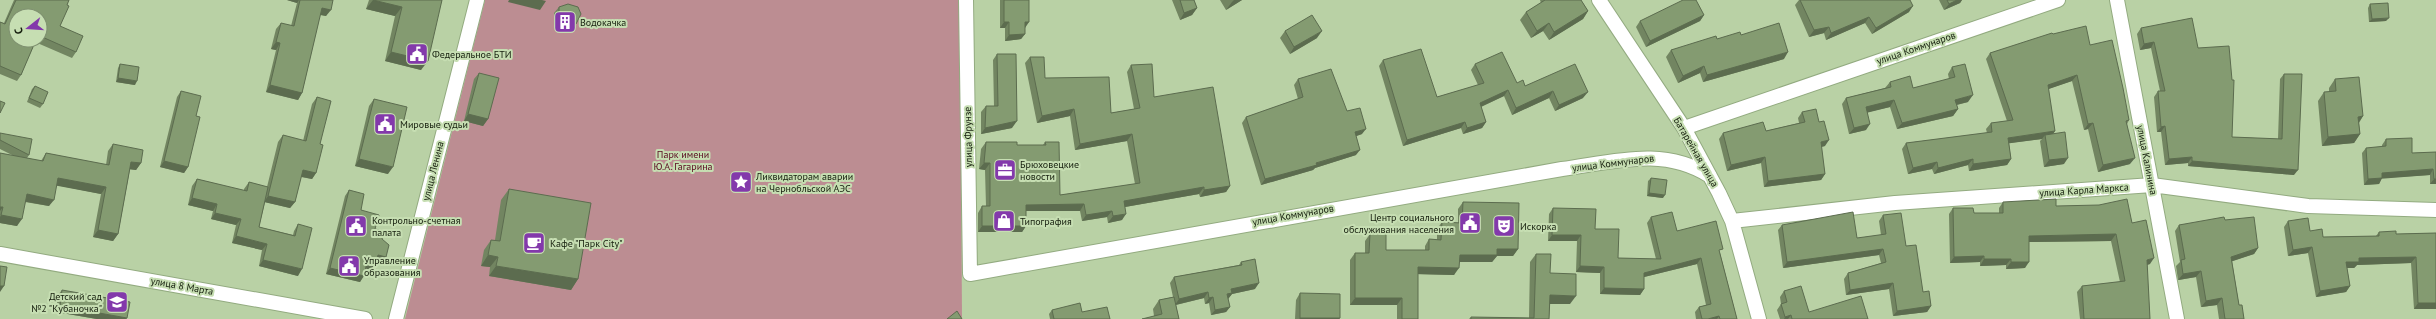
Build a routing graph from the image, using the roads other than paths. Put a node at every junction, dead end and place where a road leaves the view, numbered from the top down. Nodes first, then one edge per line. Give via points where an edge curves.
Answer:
1 (477, 0) edge
2 (966, 0) edge
3 (1599, 0) edge
4 (2058, 0) edge
5 (2117, 0) edge
6 (1684, 128) junction
7 (1710, 176) junction
8 (2152, 185) junction
9 (2436, 210) edge
10 (1732, 220) junction
11 (0, 254) edge
12 (970, 274) joint
13 (365, 319) edge
14 (396, 319) edge
15 (1758, 319) edge
16 (2177, 319) edge

1 - 14 street, улица Ленина
2 - 12 street, улица Фрунзе
3 - 6 street, Батарейная улица
4 - 6 street, улица Коммунаров
5 - 8 street, улица Калинина
6 - 7 street, Батарейная улица
7 - 10 street, Батарейная улица
7 - 12 street, улица Коммунаров via 1683,162 1652,157 1570,168
8 - 9 street, улица Карла Маркса via 2308,206
8 - 10 street, улица Карла Маркса via 1895,203
8 - 16 street, улица Калинина
10 - 15 street, Батарейная улица
11 - 13 street, улица 8 Марта

